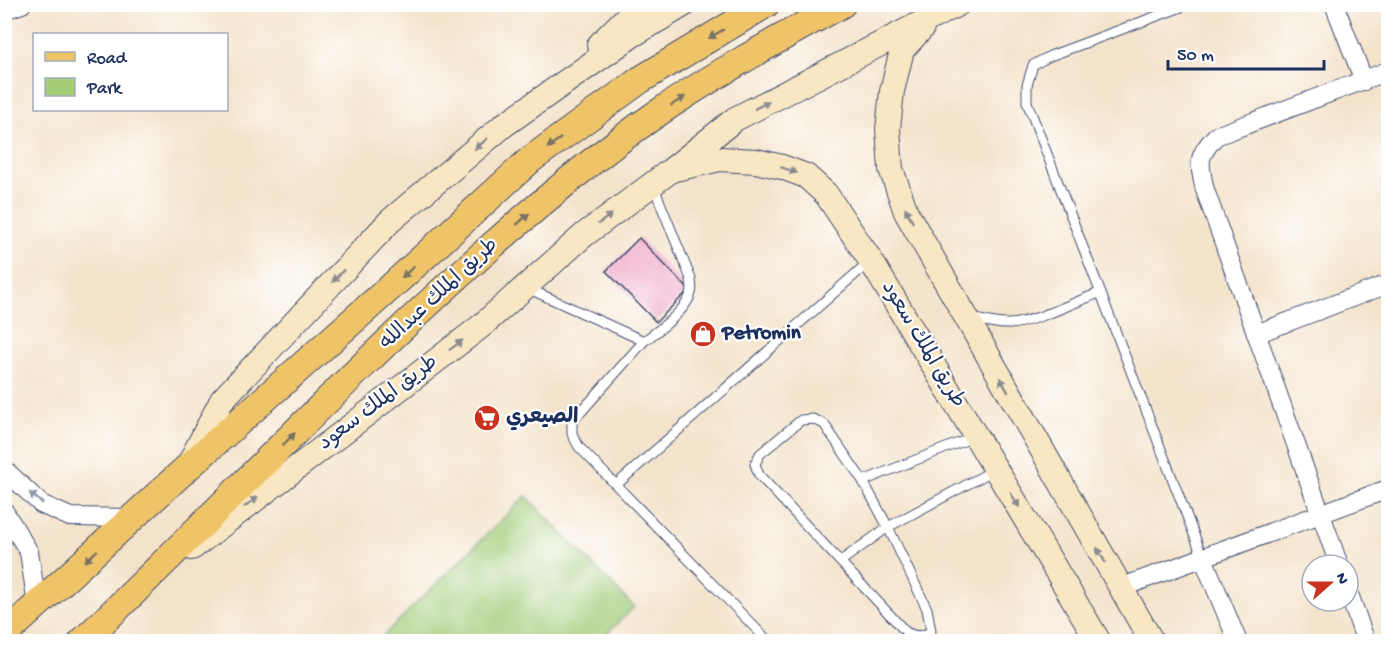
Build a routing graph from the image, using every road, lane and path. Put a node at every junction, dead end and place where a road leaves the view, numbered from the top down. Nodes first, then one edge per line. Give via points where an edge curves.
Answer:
1 (22, 4) edge
2 (640, 4) edge
3 (685, 4) edge
4 (766, 4) edge
5 (842, 4) edge
6 (1334, 4) edge
7 (954, 6) edge
8 (1184, 6) edge
9 (4, 10) edge
10 (1389, 71) edge
11 (567, 81) junction
12 (1364, 81) junction
13 (661, 177) junction
14 (871, 261) junction
15 (1389, 284) edge
16 (525, 287) junction
17 (1099, 293) junction
18 (965, 317) junction
19 (1256, 334) junction
20 (644, 341) junction
21 (977, 436) junction
22 (188, 466) junction
23 (4, 469) edge
24 (996, 469) junction
25 (863, 481) junction
26 (616, 485) junction
27 (1389, 489) edge
28 (4, 511) edge
29 (1320, 514) junction
30 (132, 518) junction
31 (888, 527) junction
32 (1335, 553) edge
33 (1203, 558) junction
34 (841, 561) junction
35 (1120, 588) junction
36 (138, 589) junction
37 (38, 605) junction
38 (1356, 613) edge
39 (4, 635) edge
40 (82, 642) edge
41 (91, 642) edge
42 (769, 642) edge
43 (1099, 642) edge
44 (1152, 642) edge
45 (1238, 642) edge
46 (1366, 642) edge

1 - 9 street
2 - 11 main road
3 - 11 main road
4 -> 22 main road, طريق الملك عبدالله via 640,80 530,160
36 -> 5 main road, طريق الملك عبدالله via 414,315 546,198 651,117 760,49
6 - 12 street
13 -> 7 main road, طريق الملك سعود via 735,118
18 -> 7 main road via 906,212 891,169 888,129 902,50 918,31
8 - 17 lane via 1050,56 1034,65 1027,85 1027,102
10 - 12 street
11 -> 22 main road via 504,125 390,221 222,400
12 - 19 street via 1216,136 1203,149 1200,166 1204,190
13 -> 14 main road, طريق الملك سعود via 720,159 782,167 806,176 826,194
16 -> 13 main road, طريق الملك سعود via 584,235
13 - 20 lane via 692,291 688,301
14 - 21 main road, طريق الملك سعود
14 - 26 lane
15 - 19 street
16 - 20 lane
36 -> 16 main road, طريق الملك سعود via 480,327
17 - 18 lane via 1010,324
17 - 33 lane
35 -> 18 main road
19 - 29 street
20 - 26 lane via 572,422 572,434 579,447
21 - 24 main road, طريق الملك سعود
21 - 25 lane
22 - 30 main road, طريق الملك عبدالله
30 -> 23 street via 70,517 41,504
24 - 31 lane
24 -> 43 main road, طريق الملك سعود
25 - 31 lane
25 - 34 lane via 824,424 813,419 801,420 760,454 755,464 759,475
26 - 42 lane
27 - 29 street
28 - 37 street via 29,552
29 - 32 street
29 - 33 street
30 -> 37 main road, طريق الملك عبدالله
31 - 34 lane
31 - 34 lane via 927,609 931,632 922,637 906,632
33 - 35 street
33 - 45 street
35 - 44 main road
36 - 40 main road, طريق الملك عبدالله
36 - 41 main road, طريق الملك سعود
37 - 39 main road, طريق الملك عبدالله
38 - 46 street

